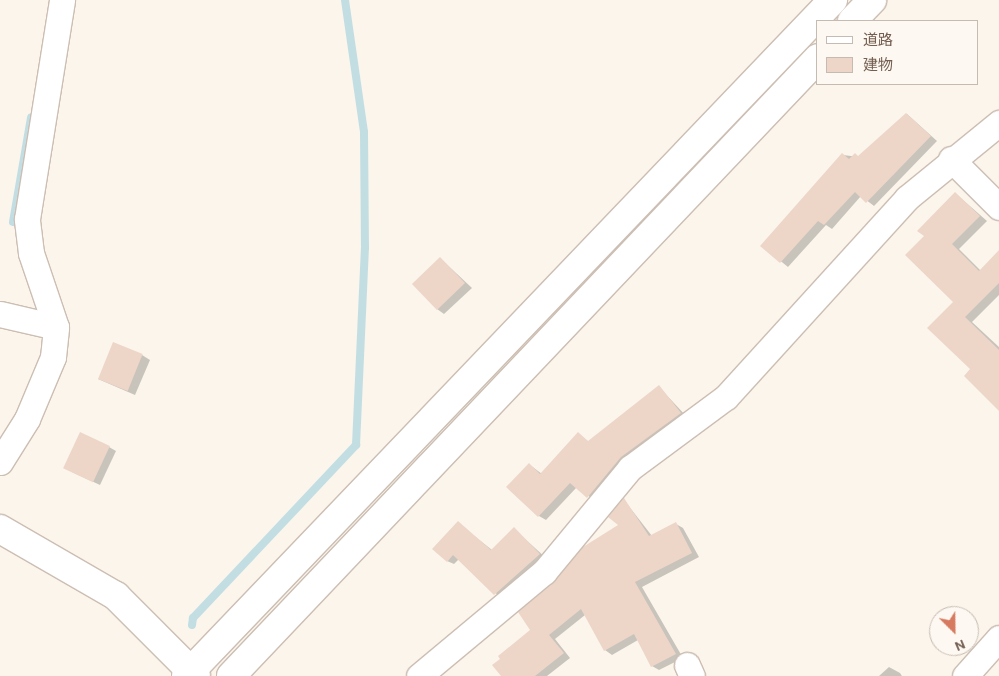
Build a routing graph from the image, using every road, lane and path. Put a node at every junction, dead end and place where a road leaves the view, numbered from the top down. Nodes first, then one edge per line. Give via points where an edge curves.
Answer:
1 (62, 0) edge
2 (833, 0) edge
3 (872, 0) edge
4 (853, 20) edge
5 (816, 60) edge
6 (999, 123) edge
7 (951, 159) junction
8 (999, 207) edge
9 (0, 314) edge
10 (56, 327) junction
11 (0, 462) edge
12 (0, 529) edge
13 (999, 638) edge
14 (191, 674) edge
15 (231, 676) edge
16 (419, 676) edge
17 (965, 676) edge

1 - 10 street via 27,219 31,253
2 - 14 street
3 - 4 street
5 - 15 street
6 - 7 street
7 - 8 street
7 - 16 street via 907,198 726,397 630,468 544,572
9 - 10 street
10 - 11 street via 46,378
12 - 14 street via 116,596
13 - 17 street

